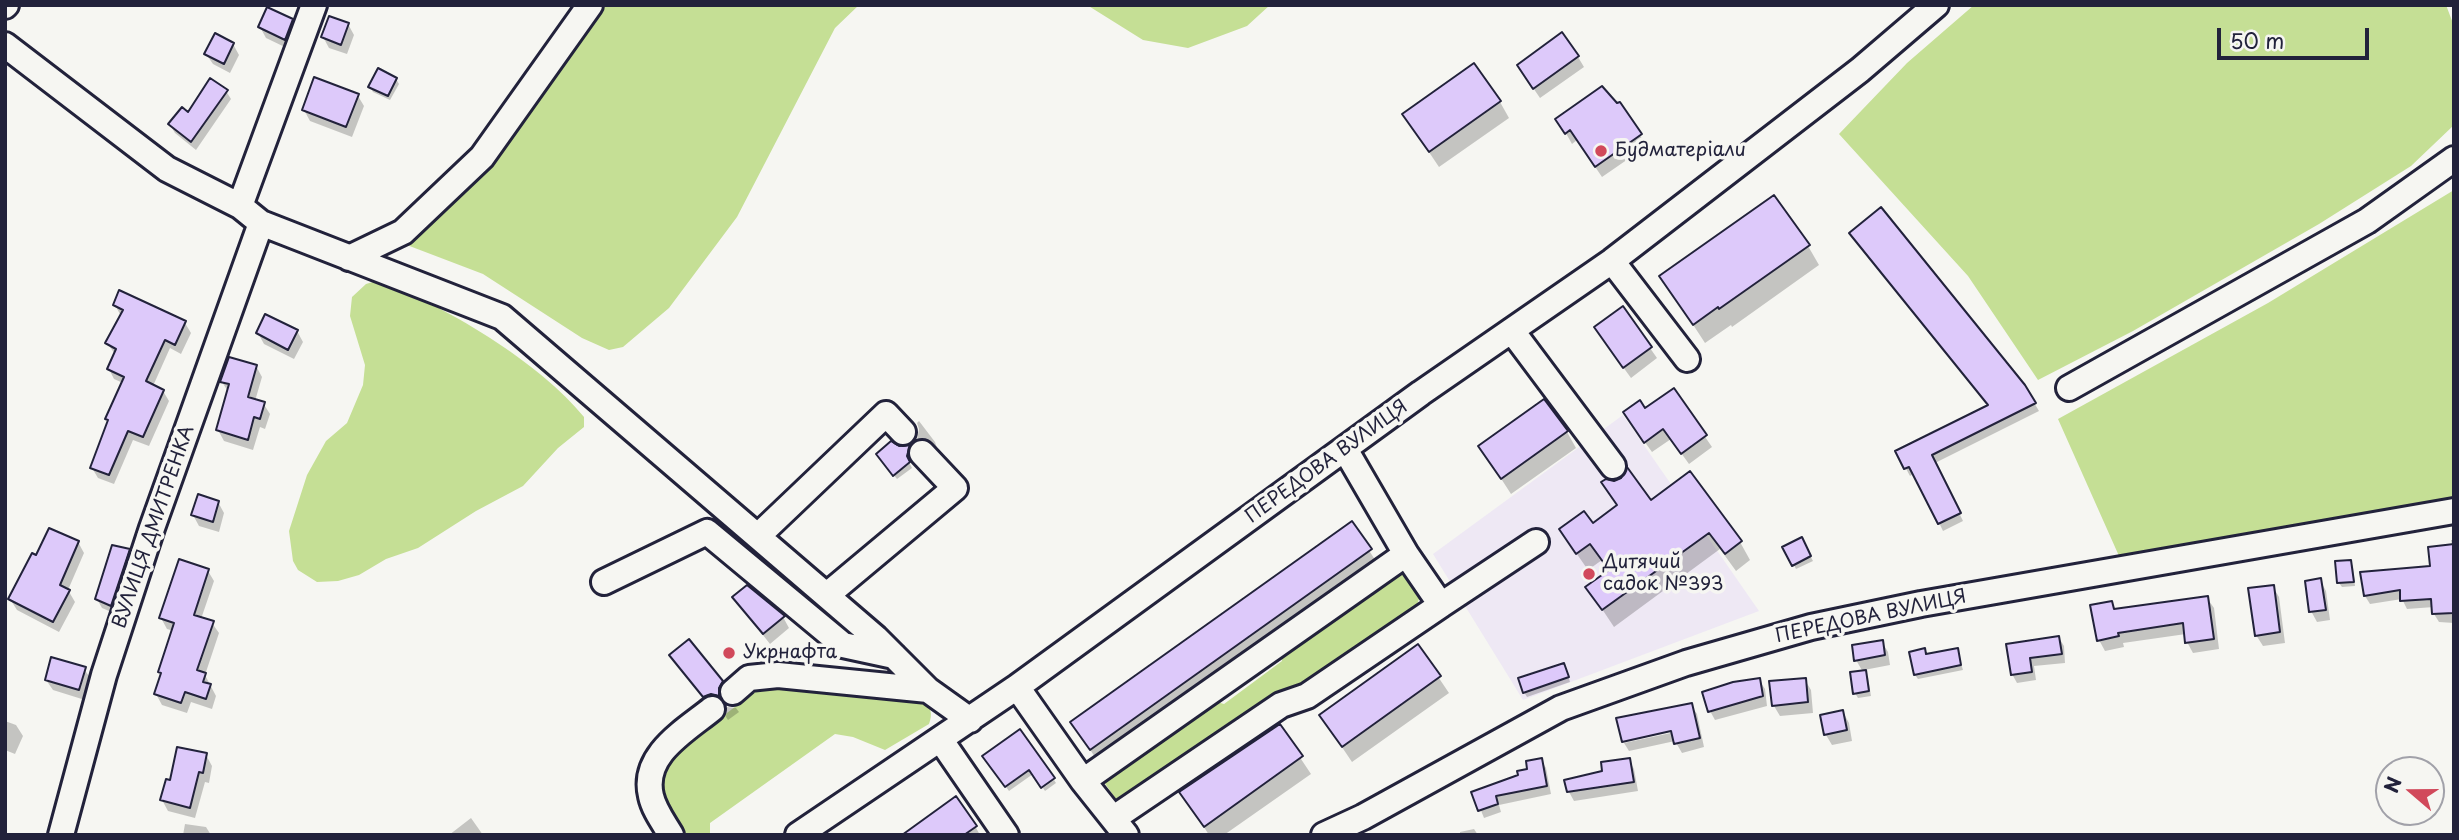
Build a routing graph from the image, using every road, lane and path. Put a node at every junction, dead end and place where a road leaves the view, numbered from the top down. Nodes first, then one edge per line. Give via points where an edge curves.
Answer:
1 (314, 5) edge
2 (590, 5) edge
3 (1936, 5) edge
4 (5, 45) edge
5 (2454, 159) edge
6 (240, 206) junction
7 (261, 223) junction
8 (349, 258) junction
9 (1612, 261) junction
10 (1512, 331) junction
11 (1687, 359) dead end
12 (2069, 388) dead end
13 (903, 432) dead end
14 (1345, 449) junction
15 (922, 453) dead end
16 (1613, 466) dead end
17 (2454, 511) edge
18 (758, 536) junction
19 (1536, 542) dead end
20 (1406, 554) junction
21 (604, 582) dead end
22 (827, 595) junction
23 (1441, 606) junction
24 (895, 656) junction
25 (1017, 687) junction
26 (928, 690) junction
27 (733, 692) dead end
28 (712, 709) dead end
29 (970, 720) junction
30 (940, 739) junction
31 (1083, 781) junction
32 (1120, 826) edge
33 (61, 835) edge
34 (671, 835) edge
35 (798, 835) edge
36 (1006, 835) edge
37 (1325, 835) edge

1 - 6 street
2 - 8 street via 482,157 403,232
3 - 9 street, ПЕРЕДОВА ВУЛИЦЯ
4 - 6 street via 167,169
5 - 12 street via 2367,221
6 - 7 street
7 - 8 street
7 - 33 street, ВУЛИЦЯ ДМИТРЕНКА via 152,528 104,675
8 - 18 street via 502,317
9 - 10 street, ПЕРЕДОВА ВУЛИЦЯ
9 - 11 street
10 - 14 street, ПЕРЕДОВА ВУЛИЦЯ
10 - 16 street
13 - 18 street via 886,414
14 - 20 street
14 - 25 street, ПЕРЕДОВА ВУЛИЦЯ
15 - 22 street via 955,488
17 - 37 street, ПЕРЕДОВА ВУЛИЦЯ via 1811,626 1686,663 1561,708
18 - 22 street
19 - 23 street
20 - 23 street
20 - 31 street
21 - 24 street via 707,533 842,645
22 - 24 street
23 - 32 street via 1307,696 1281,705
24 - 26 street
25 - 29 street, ПЕРЕДОВА ВУЛИЦЯ
25 - 31 street
26 - 27 street via 778,675 749,678
26 - 29 street
28 - 34 street via 659,753 652,766 651,796
29 - 30 street, ПЕРЕДОВА ВУЛИЦЯ
30 - 35 street, ПЕРЕДОВА ВУЛИЦЯ
30 - 36 street
31 - 32 street

